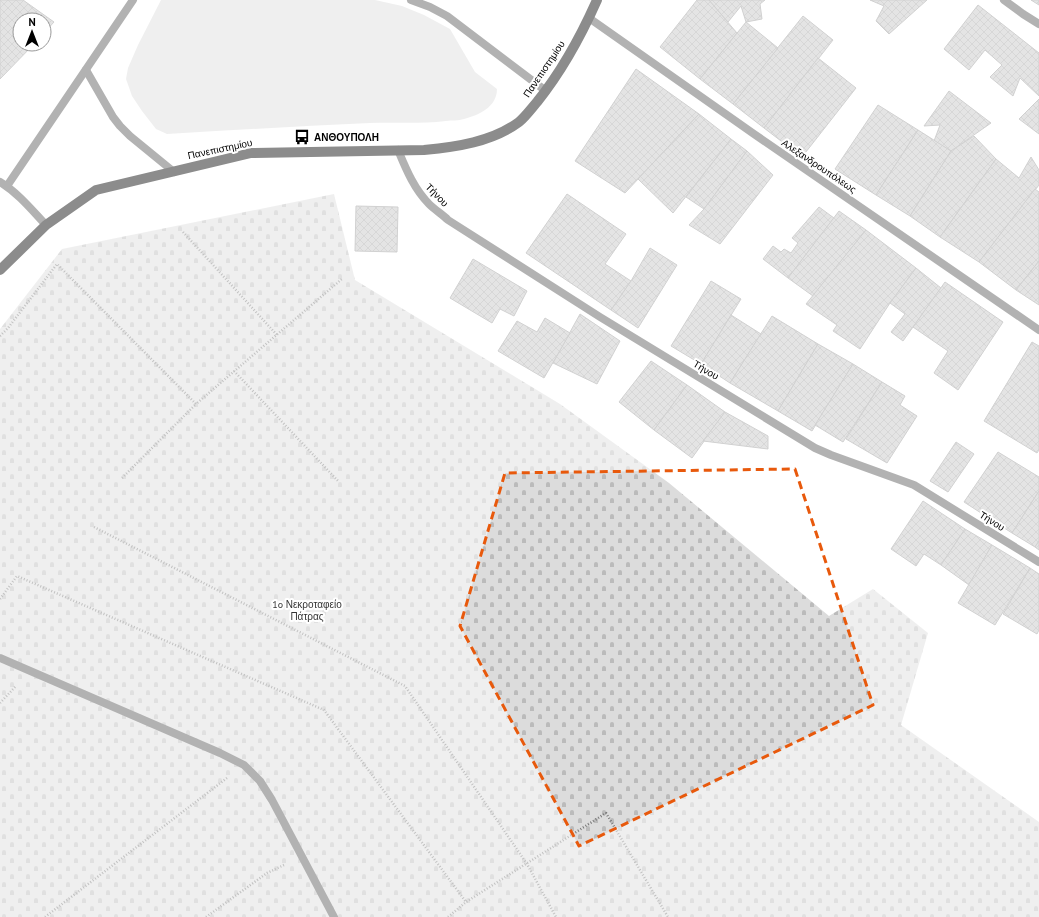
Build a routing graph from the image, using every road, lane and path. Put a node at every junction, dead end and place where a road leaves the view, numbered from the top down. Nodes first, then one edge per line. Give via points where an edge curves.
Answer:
1 (133, 0) edge
2 (411, 0) edge
3 (597, 0) edge
4 (1004, 0) edge
5 (589, 18) junction
6 (1039, 24) edge
7 (86, 70) junction
8 (546, 91) junction
9 (398, 150) junction
10 (174, 172) junction
11 (3, 184) edge
12 (46, 225) junction
13 (183, 232) dead end
14 (0, 270) edge
15 (343, 278) dead end
16 (1039, 330) edge
17 (277, 335) junction
18 (0, 336) edge
19 (234, 371) junction
20 (196, 404) junction
21 (122, 478) dead end
22 (339, 482) dead end
23 (94, 527) dead end
24 (1039, 562) edge
25 (0, 599) edge
26 (0, 658) edge
27 (244, 765) junction
28 (302, 856) junction
29 (527, 864) junction
30 (466, 902) junction
31 (45, 917) edge
32 (206, 917) edge
33 (334, 917) edge
34 (448, 917) edge
35 (556, 917) edge
36 (668, 917) edge

1 - 7 street
2 - 8 street via 447,16
3 - 5 main road, Πανεπιστημίου
4 - 6 street
5 - 8 main road, Πανεπιστημίου
5 - 16 street, Αλεξανδρουπόλεως
7 - 10 street via 120,126
7 - 11 street
8 - 9 main road, Πανεπιστημίου via 527,114 501,132 478,141 444,148
9 - 10 main road, Πανεπιστημίου via 251,153
9 - 24 street, Τήνου via 409,176 428,204 448,220 600,318 815,448 914,485
10 - 12 main road, Πανεπιστημίου via 96,190
11 - 12 street
12 - 14 main road, Πανεπιστημίου
13 - 17 path
15 - 17 path
17 - 19 path
18 - 20 path via 57,264
19 - 20 path
19 - 22 path
20 - 21 path
23 - 29 path via 405,686
25 - 30 path via 17,576 324,710
26 - 27 street
27 - 28 street via 260,781
27 - 31 path
28 - 32 path via 267,873
28 - 33 street
29 - 30 path
29 - 35 path
29 - 36 path via 606,814
30 - 34 path

